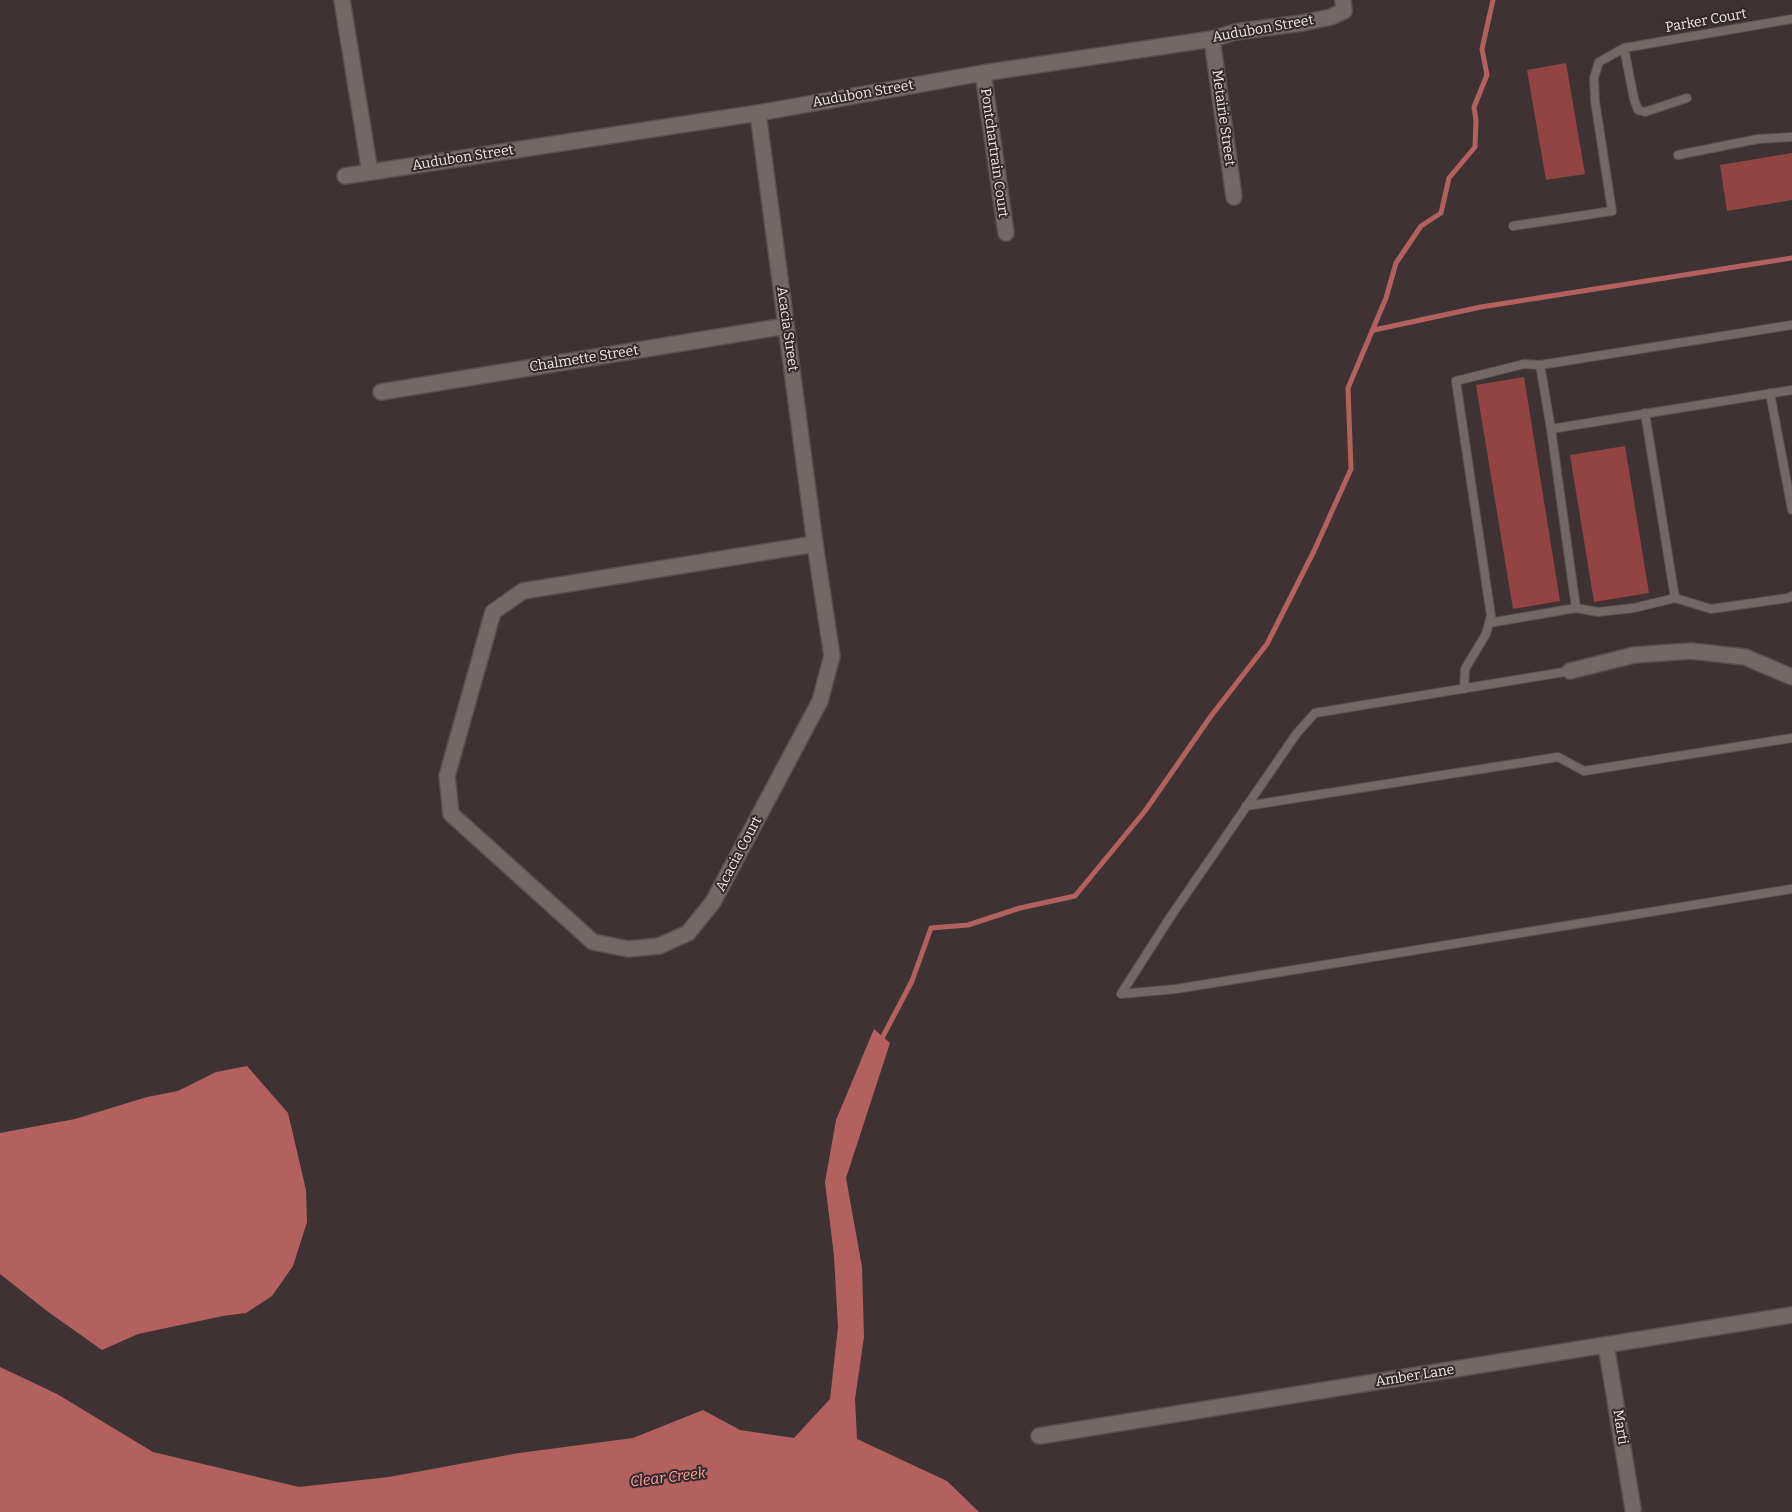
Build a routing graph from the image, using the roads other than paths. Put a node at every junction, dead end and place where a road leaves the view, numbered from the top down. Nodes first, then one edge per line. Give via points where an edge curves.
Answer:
1 (342, 0) edge
2 (1343, 0) edge
3 (1792, 19) edge
4 (1212, 39) junction
5 (1624, 48) junction
6 (983, 73) junction
7 (1687, 98) dead end
8 (758, 113) junction
9 (1792, 137) edge
10 (1678, 155) dead end
11 (370, 172) junction
12 (345, 176) dead end
13 (1234, 197) dead end
14 (1514, 226) dead end
15 (1006, 233) dead end
16 (1792, 325) edge
17 (786, 326) junction
18 (1540, 365) junction
19 (1792, 390) edge
20 (381, 392) dead end
21 (1770, 393) junction
22 (1645, 413) junction
23 (1551, 429) junction
24 (1792, 510) edge
25 (815, 544) junction
26 (1792, 596) edge
27 (1675, 598) junction
28 (1576, 608) junction
29 (1489, 623) junction
30 (1570, 671) joint
31 (1792, 677) edge
32 (1464, 689) junction
33 (1792, 738) edge
34 (1246, 806) junction
35 (1792, 889) edge
36 (1792, 1315) edge
37 (1606, 1345) junction
38 (1038, 1436) dead end
39 (1634, 1509) dead end

1 - 11 street
2 - 4 street, Audubon Street via 1344,11 1331,16 1235,32
3 - 5 lane, Parker Court
4 - 6 street, Audubon Street
4 - 13 street, Metairie Street
5 - 7 lane via 1638,110 1645,112
5 - 14 lane, Parker Court via 1599,62 1594,78 1612,211
6 - 8 street, Audubon Street
6 - 15 street, Pontchartrain Court
8 - 11 street, Audubon Street
8 - 17 street, Acacia Street
9 - 10 lane via 1758,139
11 - 12 street, Audubon Street
16 - 18 lane
17 - 20 street, Chalmette Street
17 - 25 street, Acacia Street
18 - 23 lane
18 - 29 lane via 1524,364 1456,381
19 - 21 lane
21 - 22 lane
21 - 24 lane
22 - 23 lane
22 - 27 lane
23 - 28 lane
25 - 25 street, Acacia Court via 832,656 820,701 713,902 688,933 658,946 628,949 593,942 451,814 447,776 493,612 523,591
26 - 27 lane via 1710,609
27 - 28 lane via 1634,608 1598,612
28 - 29 lane
29 - 32 lane via 1465,669
30 - 31 street via 1634,655 1691,651 1745,658
30 - 32 lane
32 - 34 lane via 1315,713 1297,733
33 - 34 lane via 1584,771 1558,757
34 - 35 lane via 1121,994 1176,989
36 - 37 street, Amber Lane
37 - 38 street, Amber Lane
37 - 39 street, Marti

